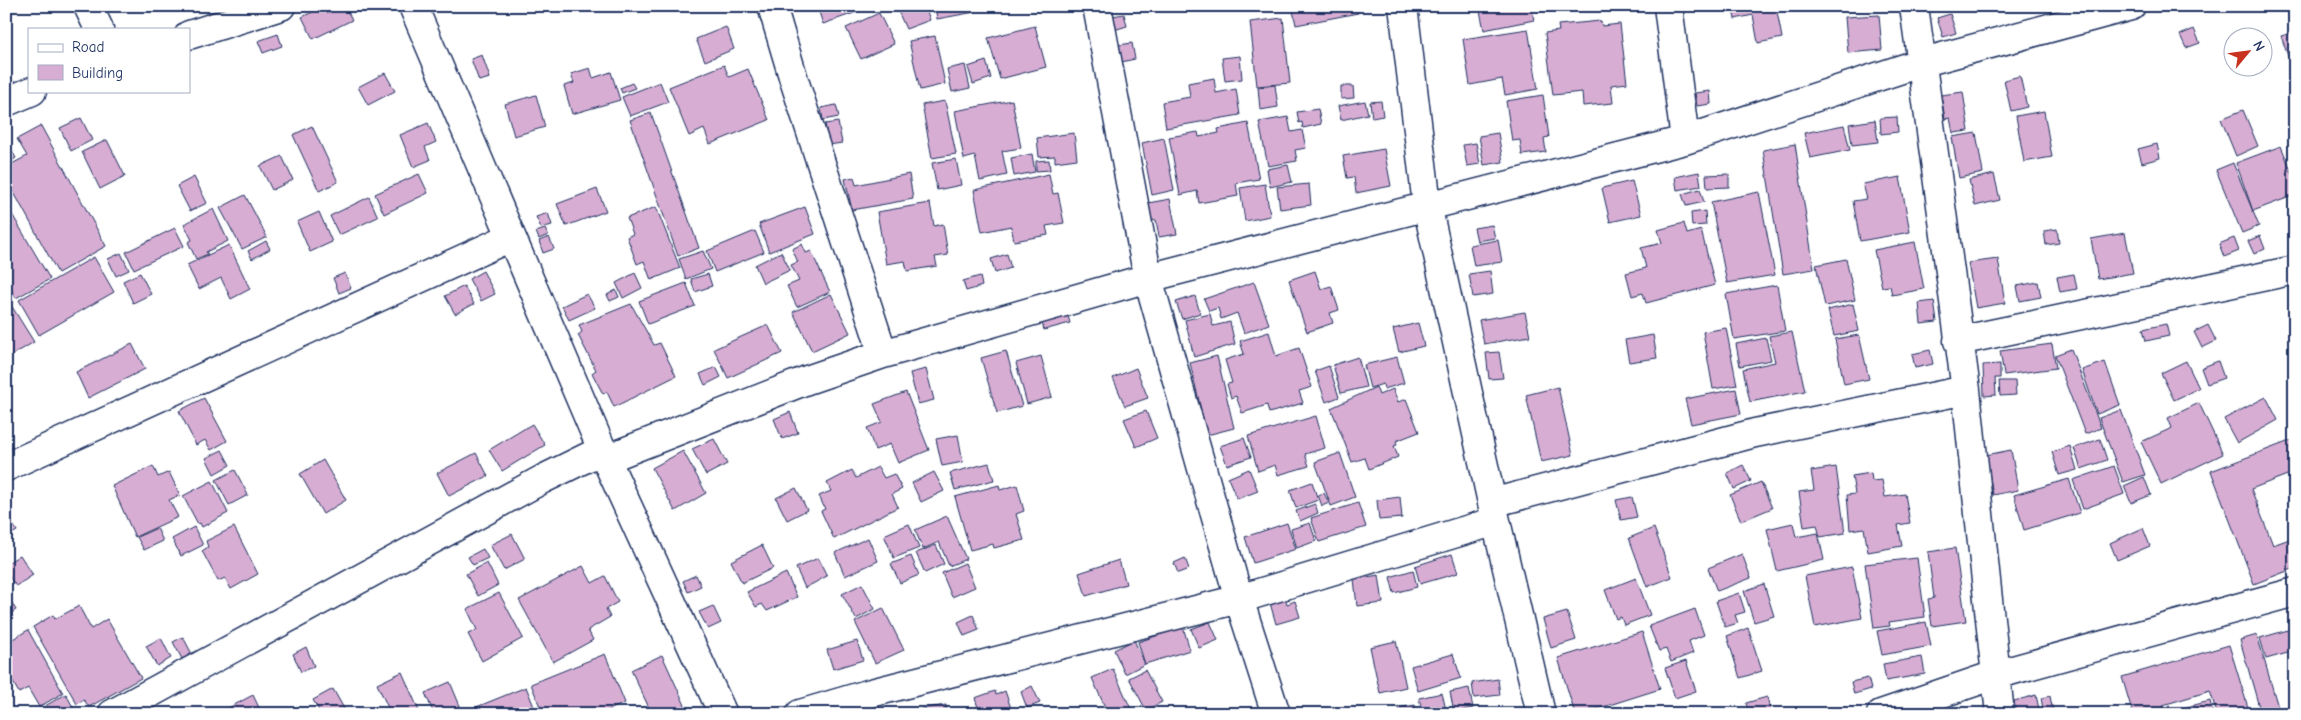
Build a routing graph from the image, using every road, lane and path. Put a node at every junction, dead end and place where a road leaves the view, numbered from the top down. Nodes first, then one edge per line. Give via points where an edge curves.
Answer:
1 (88, 6) edge
2 (281, 6) edge
3 (413, 6) edge
4 (772, 6) edge
5 (1097, 6) edge
6 (1403, 6) edge
7 (1668, 6) edge
8 (1914, 6) edge
9 (2131, 6) edge
10 (99, 28) edge
11 (190, 35) edge
12 (1920, 63) junction
13 (30, 92) edge
14 (6, 102) edge
15 (1685, 140) junction
16 (1427, 205) junction
17 (512, 237) junction
18 (2295, 270) edge
19 (1148, 278) junction
20 (1958, 341) junction
21 (883, 354) junction
22 (1966, 390) junction
23 (604, 455) junction
24 (6, 467) edge
25 (1494, 512) junction
26 (2295, 592) edge
27 (1239, 599) junction
28 (1995, 675) junction
29 (112, 714) edge
30 (724, 714) edge
31 (800, 714) edge
32 (1276, 714) edge
33 (1541, 714) edge
34 (1881, 714) edge
35 (2000, 714) edge

1 - 10 street
2 - 11 street
3 - 17 street
4 - 21 street
5 - 19 street
6 - 16 street
7 - 15 street
8 - 12 street
9 - 12 street
12 - 15 street
12 - 20 street
13 - 14 street
15 - 16 street
16 - 19 street
16 - 25 street
17 - 23 street
17 - 24 street
18 - 20 street
19 - 21 street
19 - 27 street
20 - 22 street
21 - 23 street
22 - 25 street via 1756,433
22 - 28 street
23 - 29 street via 543,479
23 - 30 street
25 - 27 street
25 - 33 street
26 - 28 street
27 - 31 street
27 - 32 street
28 - 34 street
28 - 35 street

